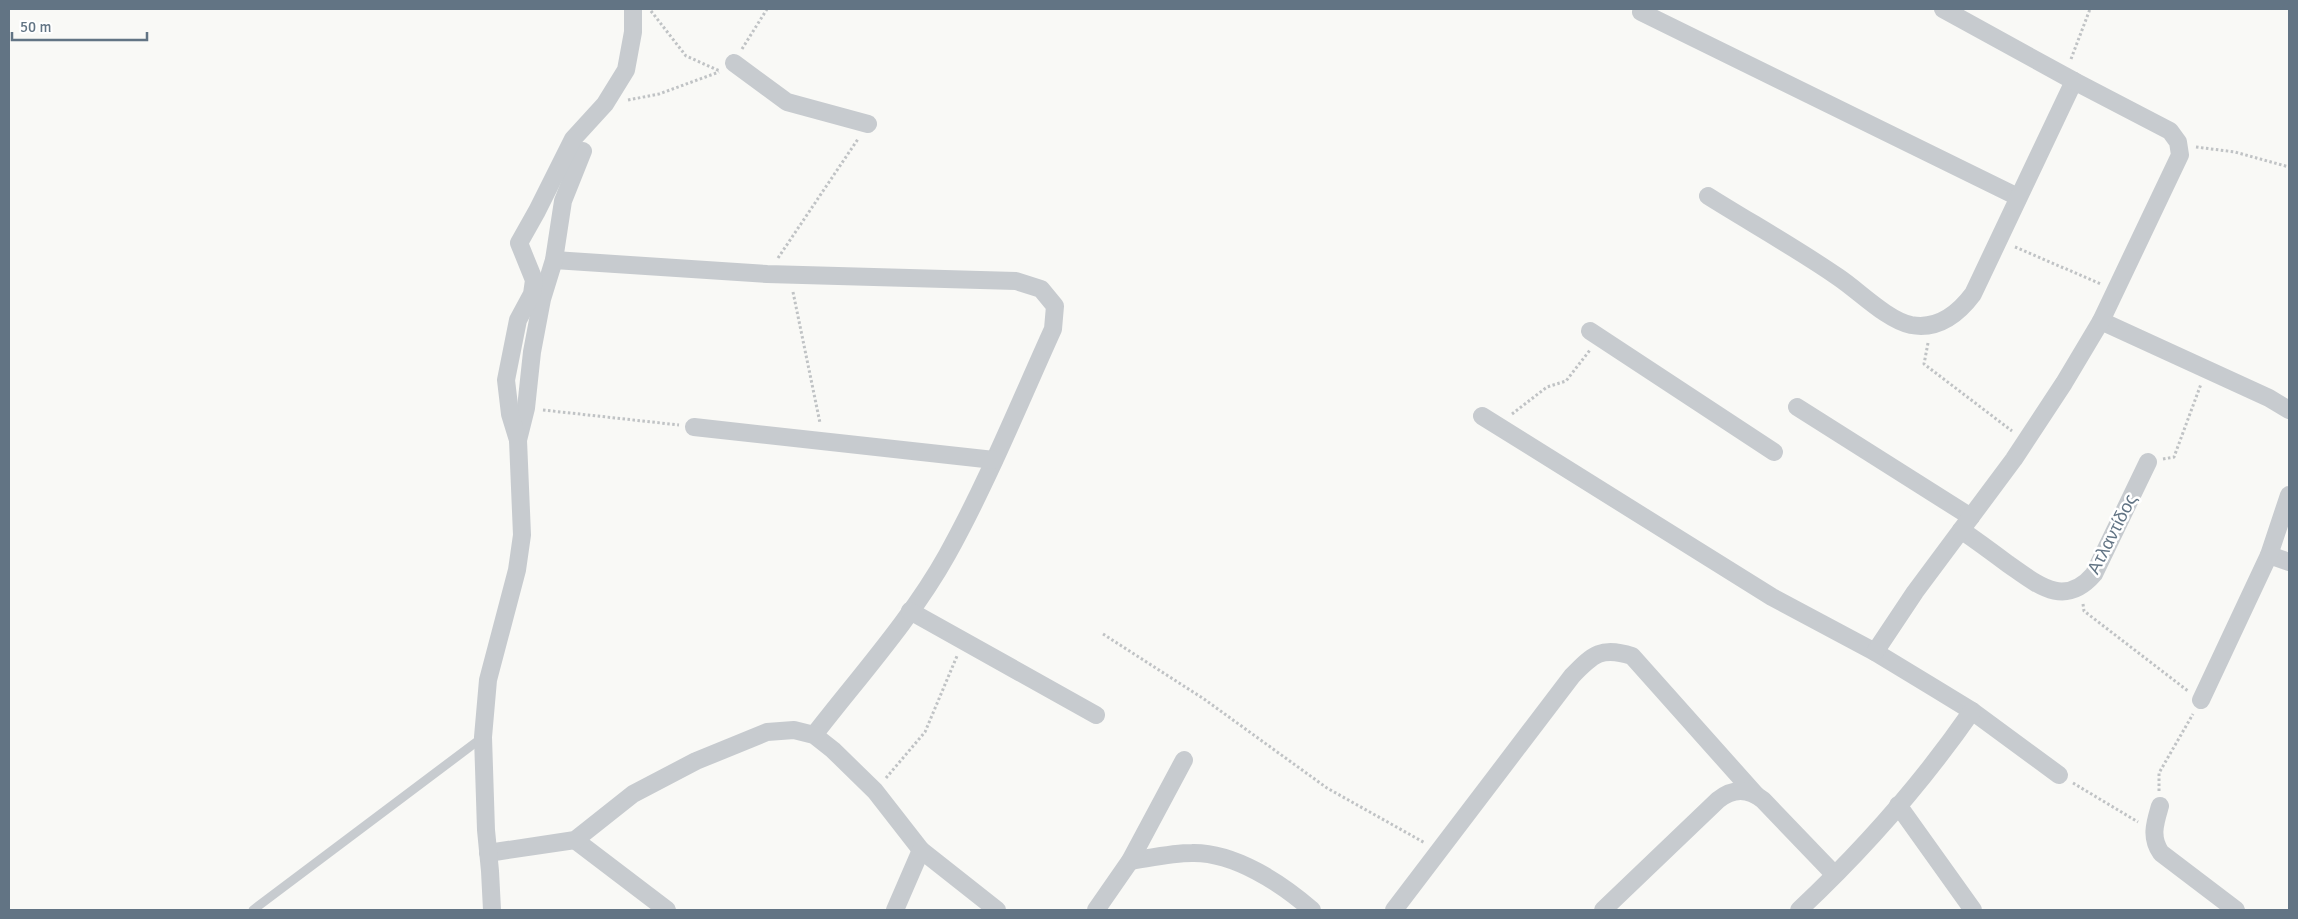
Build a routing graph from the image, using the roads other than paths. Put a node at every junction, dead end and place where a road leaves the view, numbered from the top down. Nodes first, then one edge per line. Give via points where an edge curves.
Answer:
1 (634, 9) edge
2 (1942, 9) edge
3 (1641, 12) dead end
4 (727, 67) road end
5 (2069, 79) junction
6 (868, 124) road end
7 (583, 152) dead end
8 (1708, 196) dead end
9 (2018, 197) junction
10 (554, 260) junction
11 (537, 296) junction
12 (2101, 321) junction
13 (1595, 334) road end
14 (1797, 408) dead end
15 (2289, 410) edge
16 (1482, 416) dead end
17 (694, 427) road end
18 (518, 440) junction
19 (1774, 452) dead end
20 (994, 460) junction
21 (2148, 462) road end
22 (2289, 495) edge
23 (1966, 523) junction
24 (2269, 555) junction
25 (2289, 562) edge
26 (910, 611) junction
27 (1875, 652) junction
28 (2201, 700) road end
29 (1972, 711) junction
30 (1096, 715) dead end
31 (814, 735) junction
32 (483, 737) junction
33 (1184, 760) dead end
34 (2059, 775) road end
35 (1756, 795) junction
36 (1898, 805) junction
37 (2160, 806) road end
38 (575, 840) junction
39 (921, 850) junction
40 (488, 853) junction
41 (1130, 861) junction
42 (1834, 874) junction
43 (253, 910) edge
44 (492, 910) edge
45 (667, 910) edge
46 (895, 910) edge
47 (997, 910) edge
48 (1096, 910) edge
49 (1312, 910) edge
50 (1394, 910) edge
51 (1603, 910) edge
52 (1800, 910) edge
53 (1973, 910) edge
54 (2236, 910) edge

1 - 11 street via 626,70 605,104 573,139 519,242
2 - 5 street
3 - 9 street
4 - 6 street via 787,102
5 - 9 street
5 - 12 street via 2170,131 2180,148 2178,161
7 - 10 street via 563,201
8 - 9 street via 1820,265 1897,319 1912,325 1931,325 1950,318 1965,304
10 - 11 street
10 - 20 street via 789,275 1016,281 1042,289 1055,306 1053,329
11 - 18 street via 526,408
11 - 18 street via 518,320 506,380 510,414
12 - 15 street via 2274,400
12 - 23 street via 2026,442
13 - 19 street
14 - 23 street, Ατλαντίδος
16 - 27 street via 1772,597
17 - 20 street
18 - 32 street via 522,535 517,570 488,680
20 - 26 street via 946,556
21 - 23 street, Ατλαντίδος via 2099,565 2082,585 2063,591 2046,589
22 - 24 street
23 - 27 street
24 - 25 street
24 - 28 street
26 - 30 street
26 - 31 street
27 - 29 street
29 - 34 street
29 - 36 street
31 - 38 street via 794,730 767,732 696,761 632,794
31 - 39 street via 875,791
32 - 40 street
32 - 43 lane
33 - 41 street
35 - 42 street
35 - 50 street via 1632,656 1617,651 1601,652 1572,676
35 - 51 street via 1739,790 1722,797
36 - 42 street
36 - 53 street
37 - 54 street via 2154,832 2161,853
38 - 40 street
38 - 45 street
39 - 46 street
39 - 47 street
40 - 44 street
41 - 48 street
41 - 49 street via 1192,853 1223,857 1259,872
42 - 52 street

